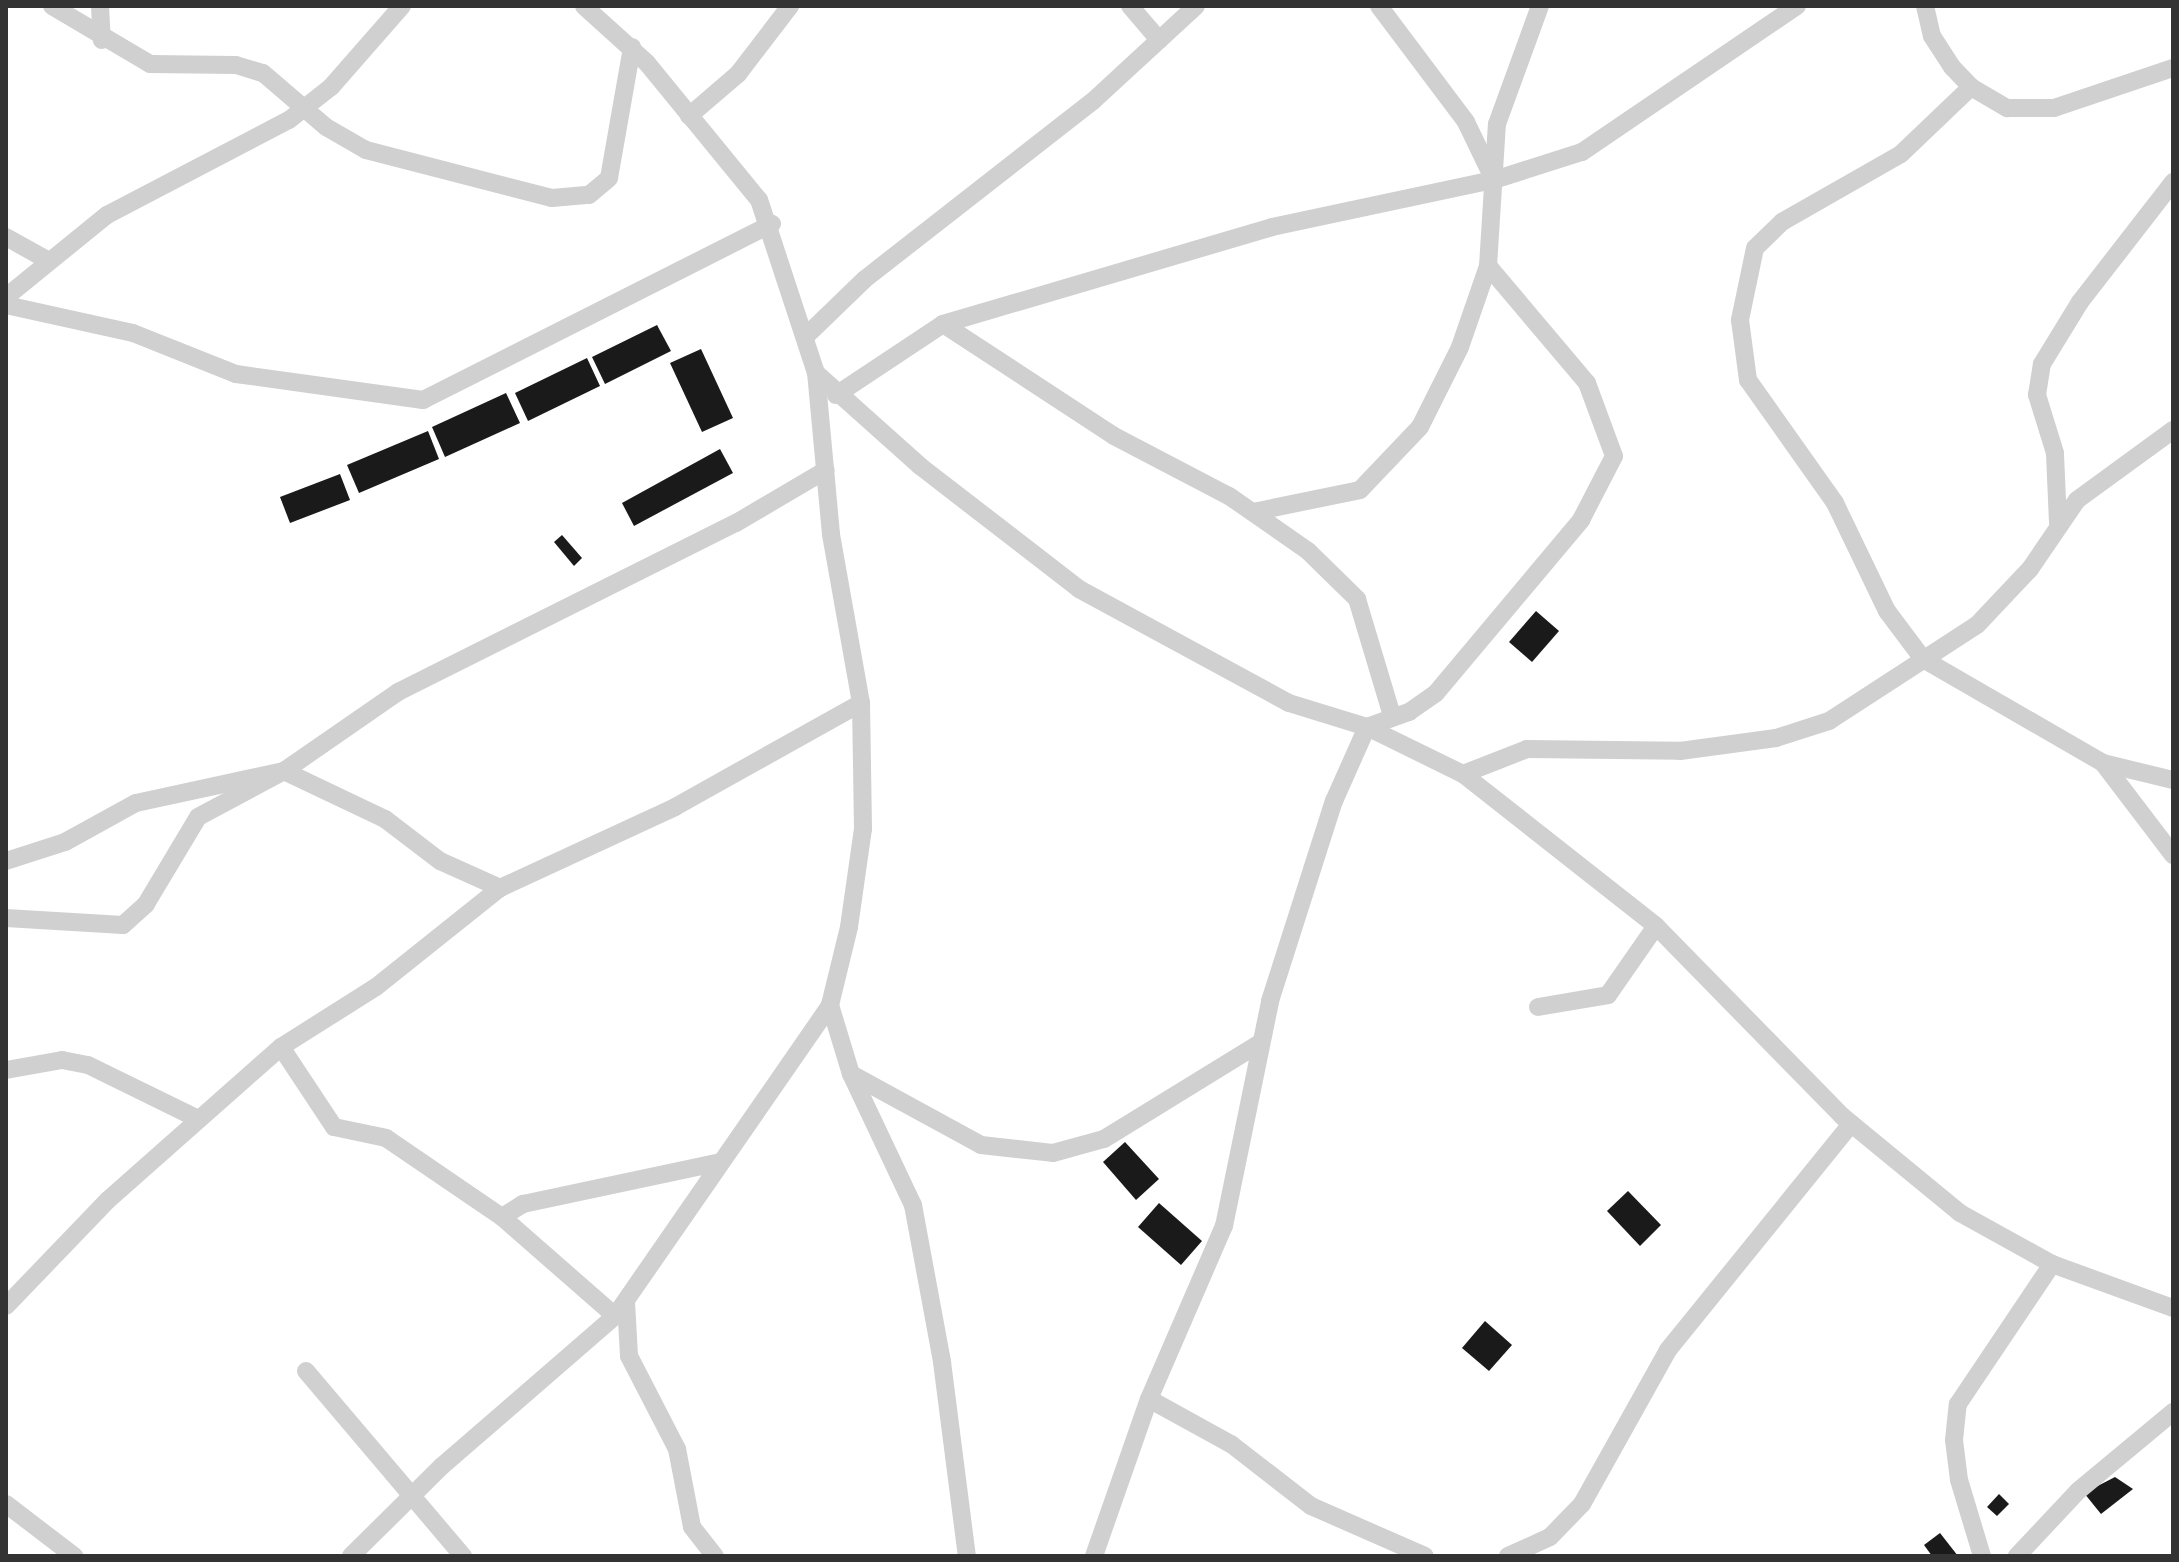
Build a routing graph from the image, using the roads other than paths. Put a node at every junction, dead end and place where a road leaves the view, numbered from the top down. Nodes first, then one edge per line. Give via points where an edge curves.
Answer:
1 (52, 6) edge
2 (100, 6) edge
3 (402, 6) edge
4 (584, 6) edge
5 (790, 6) edge
6 (1130, 6) edge
7 (1196, 6) edge
8 (1379, 6) edge
9 (1540, 6) edge
10 (1797, 6) edge
11 (1925, 6) edge
12 (102, 40) junction
13 (1159, 40) junction
14 (632, 47) junction
15 (2173, 68) edge
16 (1971, 87) junction
17 (305, 108) junction
18 (689, 116) junction
19 (1494, 180) junction
20 (2173, 182) edge
21 (772, 224) junction
22 (6, 237) edge
23 (49, 261) junction
24 (1488, 266) junction
25 (6, 297) edge
26 (6, 305) edge
27 (943, 324) junction
28 (805, 337) junction
29 (816, 373) junction
30 (836, 395) junction
31 (2173, 430) edge
32 (826, 470) junction
33 (1253, 512) junction
34 (2058, 523) junction
35 (1923, 659) junction
36 (861, 703) junction
37 (1392, 716) junction
38 (1367, 727) junction
39 (2103, 763) junction
40 (284, 771) junction
41 (1463, 774) junction
42 (2173, 780) edge
43 (2173, 855) edge
44 (6, 861) edge
45 (500, 888) junction
46 (6, 918) edge
47 (1656, 926) junction
48 (830, 1005) junction
49 (1538, 1007) dead end
50 (1260, 1043) junction
51 (281, 1047) junction
52 (6, 1070) edge
53 (851, 1074) junction
54 (198, 1119) junction
55 (1851, 1124) junction
56 (720, 1162) junction
57 (502, 1217) junction
58 (2052, 1264) junction
59 (626, 1300) junction
60 (6, 1306) edge
61 (2173, 1308) edge
62 (615, 1316) junction
63 (306, 1371) dead end
64 (1149, 1399) junction
65 (2173, 1412) edge
66 (413, 1495) junction
67 (6, 1504) edge
68 (74, 1556) edge
69 (351, 1556) edge
70 (463, 1556) edge
71 (715, 1556) edge
72 (967, 1556) edge
73 (1094, 1556) edge
74 (1425, 1556) edge
75 (1508, 1556) edge
76 (1982, 1556) edge
77 (2017, 1556) edge

1 - 12 street
2 - 12 street
3 - 17 street
4 - 14 street
5 - 18 street via 738,74
6 - 13 street
7 - 13 street
8 - 19 street via 1466,122
9 - 19 street via 1497,124
10 - 19 street via 1610,139
11 - 16 street via 1932,36
12 - 17 street via 129,56 171,68 247,66
13 - 28 street via 1093,101 865,279
14 - 17 street via 616,161 599,190 575,198 366,150
14 - 18 street
15 - 16 street via 2042,111 2007,108
16 - 35 street via 1888,164 1767,234 1750,259 1740,320 1748,380 1835,503 1887,611
17 - 23 street via 107,215
18 - 21 street
19 - 24 street
19 - 27 street via 1272,227
20 - 34 street via 2080,302 2042,364 2037,395 2055,453
21 - 26 street via 423,400 236,374 156,340
21 - 28 street
22 - 23 street
23 - 25 street
24 - 33 street via 1443,381 1420,427 1389,464 1347,497
24 - 37 street via 1587,383 1614,456 1581,520 1436,693
27 - 30 street
27 - 33 street via 1114,436 1177,464
28 - 29 street
29 - 30 street
29 - 32 street
30 - 38 street via 1079,589 1289,703
31 - 34 street via 2077,500
32 - 36 street
32 - 40 street via 722,530 398,692
33 - 37 street via 1308,551 1357,599
34 - 35 street via 1997,606
35 - 39 street
35 - 41 street via 1848,711 1776,738 1680,751 1539,747
36 - 45 street via 675,807
36 - 48 street via 863,829 843,962
37 - 38 street
38 - 41 street
38 - 50 street via 1317,853
39 - 42 street
39 - 43 street
40 - 44 street via 136,803 65,842
40 - 45 street via 385,819 440,861
40 - 46 street via 198,817 146,904 123,925
41 - 47 street
45 - 51 street via 376,987
47 - 49 street via 1608,995
47 - 55 street
48 - 53 street
48 - 56 street
50 - 53 street via 1104,1139 1053,1153 981,1145
50 - 64 street via 1243,1157 1224,1226
51 - 54 street
51 - 57 street via 334,1127 376,1131
52 - 54 street via 62,1060 88,1065
53 - 72 street via 913,1205 942,1362
54 - 60 street via 108,1200
55 - 58 street via 1960,1213
55 - 75 street via 1668,1350 1582,1504 1550,1537
56 - 57 street via 523,1204
56 - 59 street
57 - 62 street
58 - 61 street
58 - 76 street via 1958,1404 1959,1480
59 - 62 street
59 - 71 street via 629,1356 677,1449 692,1527
62 - 66 street
63 - 66 street
64 - 73 street
64 - 74 street via 1231,1444 1311,1506
65 - 77 street via 2078,1491
66 - 69 street
66 - 70 street
67 - 68 street

